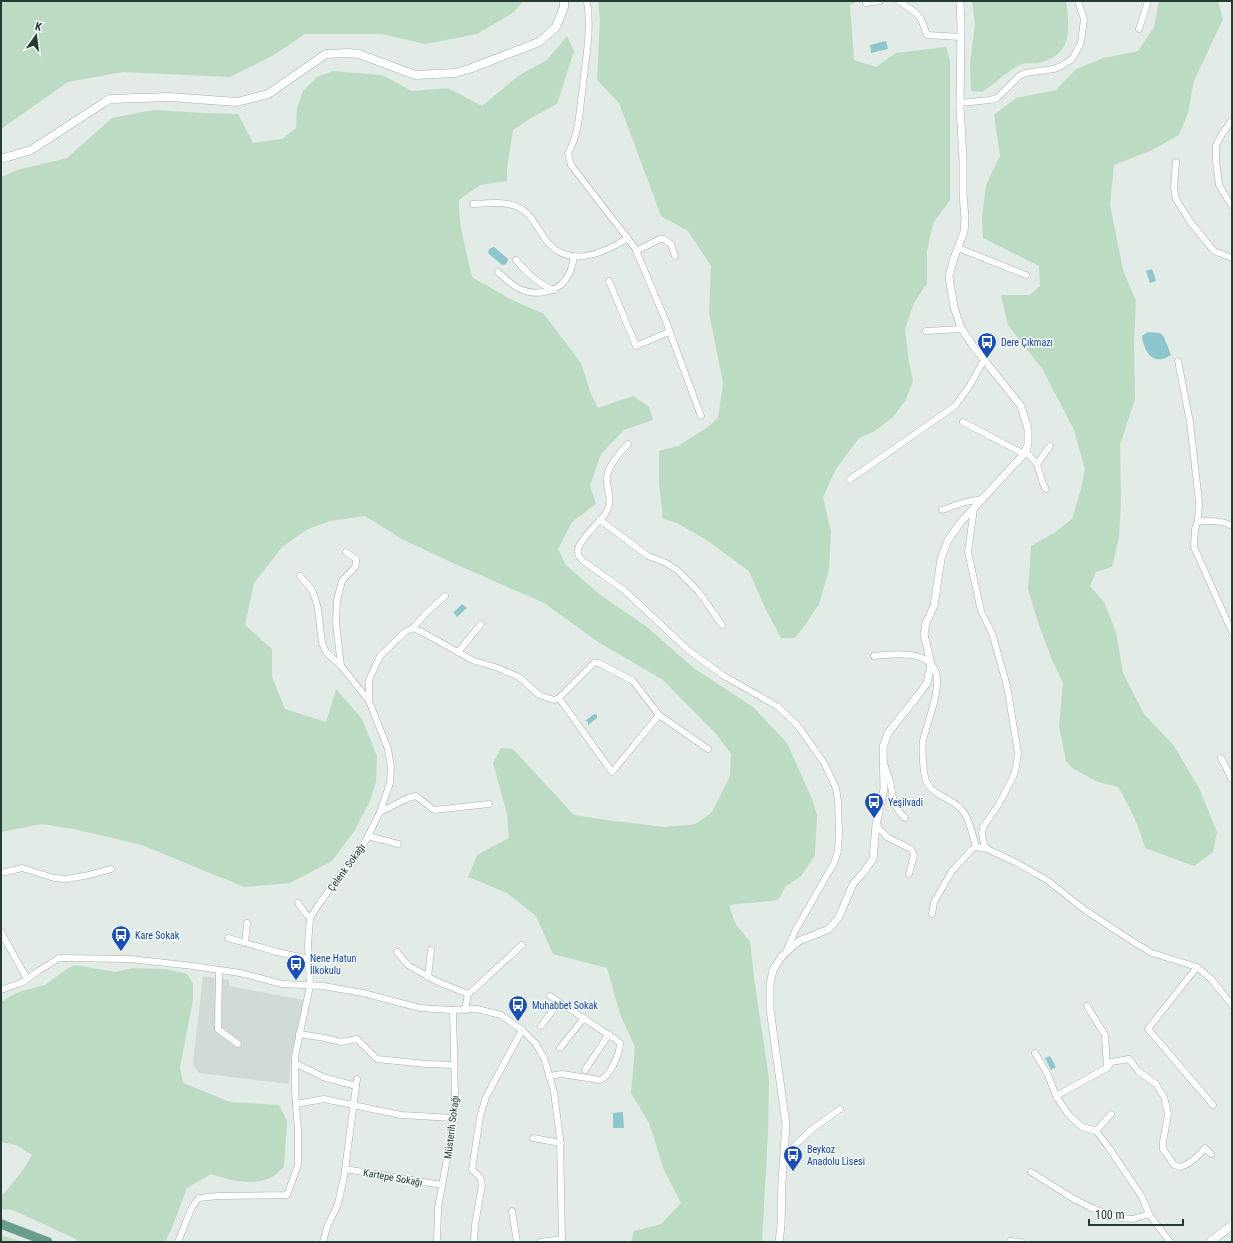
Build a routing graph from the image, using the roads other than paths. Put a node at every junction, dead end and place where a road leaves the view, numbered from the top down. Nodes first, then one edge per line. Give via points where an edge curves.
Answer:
1 (564, 1) edge
2 (587, 1) edge
3 (880, 1) edge
4 (899, 1) edge
5 (960, 1) edge
6 (1078, 1) edge
7 (1148, 1) edge
8 (866, 3) dead end
9 (1139, 29) dead end
10 (961, 37) junction
11 (960, 103) junction
12 (1232, 120) edge
13 (1, 159) edge
14 (1176, 162) dead end
15 (473, 204) dead end
16 (1232, 206) edge
17 (628, 238) junction
18 (958, 248) junction
19 (636, 251) junction
20 (574, 256) junction
21 (675, 256) dead end
22 (1232, 258) edge
23 (516, 260) dead end
24 (498, 272) dead end
25 (1026, 275) dead end
26 (609, 281) dead end
27 (554, 290) junction
28 (962, 330) junction
29 (926, 331) dead end
30 (669, 332) junction
31 (984, 360) junction
32 (1178, 361) dead end
33 (701, 416) dead end
34 (963, 422) dead end
35 (628, 444) dead end
36 (1050, 446) dead end
37 (1025, 452) junction
38 (1037, 464) junction
39 (849, 480) dead end
40 (1046, 489) dead end
41 (982, 499) junction
42 (974, 508) junction
43 (942, 510) dead end
44 (600, 520) junction
45 (1198, 521) junction
46 (1232, 526) edge
47 (346, 552) dead end
48 (300, 576) dead end
49 (445, 596) dead end
50 (481, 624) dead end
51 (722, 625) dead end
52 (413, 628) junction
53 (1232, 632) edge
54 (458, 652) junction
55 (874, 656) dead end
56 (932, 664) junction
57 (341, 666) junction
58 (559, 698) junction
59 (369, 701) junction
60 (659, 715) junction
61 (708, 749) dead end
62 (1221, 758) dead end
63 (883, 761) junction
64 (1232, 779) edge
65 (489, 804) dead end
66 (380, 812) junction
67 (905, 818) dead end
68 (876, 825) junction
69 (368, 836) junction
70 (398, 844) dead end
71 (976, 847) junction
72 (987, 849) junction
73 (111, 869) dead end
74 (1, 873) edge
75 (909, 874) dead end
76 (298, 903) dead end
77 (932, 914) dead end
78 (310, 918) junction
79 (246, 923) dead end
80 (1, 932) edge
81 (228, 938) dead end
82 (245, 943) junction
83 (522, 945) dead end
84 (431, 950) dead end
85 (397, 952) dead end
86 (785, 954) junction
87 (309, 959) junction
88 (1197, 967) junction
89 (219, 970) junction
90 (428, 976) junction
91 (28, 979) junction
92 (310, 986) junction
93 (1, 990) edge
94 (468, 994) junction
95 (550, 996) dead end
96 (559, 1002) junction
97 (1232, 1005) edge
98 (1087, 1006) dead end
99 (453, 1010) junction
100 (465, 1010) junction
101 (584, 1018) junction
102 (541, 1026) dead end
103 (522, 1030) junction
104 (299, 1034) junction
105 (608, 1034) junction
106 (238, 1044) dead end
107 (560, 1048) dead end
108 (1035, 1053) dead end
109 (295, 1063) junction
110 (455, 1064) junction
111 (1107, 1068) junction
112 (585, 1070) dead end
113 (549, 1076) junction
114 (1056, 1096) junction
115 (296, 1104) junction
116 (1213, 1105) dead end
117 (353, 1106) junction
118 (840, 1109) dead end
119 (1111, 1114) dead end
120 (453, 1118) junction
121 (1096, 1131) junction
122 (533, 1138) dead end
123 (560, 1143) junction
124 (1212, 1154) dead end
125 (784, 1156) junction
126 (345, 1169) junction
127 (1031, 1172) dead end
128 (442, 1185) junction
129 (512, 1211) dead end
130 (1149, 1214) junction
131 (1, 1224) edge
132 (1232, 1225) edge
133 (562, 1240) edge
134 (48, 1242) edge
135 (178, 1242) edge
136 (323, 1242) edge
137 (436, 1242) edge
138 (474, 1242) edge
139 (517, 1242) edge
140 (540, 1242) edge
141 (779, 1242) edge
142 (1010, 1242) edge
143 (1021, 1242) edge
144 (1170, 1242) edge
145 (1210, 1242) edge

1 - 13 main road via 556,27 539,42 455,73 415,75 359,54 326,54 268,94 237,102 170,97 110,99 31,150
2 - 17 street via 590,19 589,45 578,128 568,153 571,165
3 - 8 street
4 - 10 street via 918,16 927,35
5 - 10 street
6 - 11 street via 1084,19 1081,43 1072,59 1054,69 1019,76 997,98
7 - 9 street
10 - 11 street
11 - 18 street via 965,218 964,232
12 - 16 street via 1216,146 1216,161 1219,185
14 - 22 street via 1176,199 1191,223 1214,251
15 - 20 street via 507,203 518,208 528,214 555,250
17 - 19 street
17 - 20 street via 610,249 586,256
18 - 25 street
18 - 28 street via 949,277 954,307
19 - 21 street via 664,239 671,244
19 - 30 street
20 - 27 street via 569,274
23 - 27 street via 529,275
24 - 27 street via 519,289 534,292
26 - 30 street via 636,346
28 - 29 street
28 - 31 street
30 - 33 street
31 - 37 street via 1021,406 1028,429 1028,445
31 - 39 street via 955,406
32 - 45 street via 1190,422 1199,502
34 - 37 street
35 - 44 street via 608,471 611,500
36 - 38 street
37 - 38 street
37 - 41 street
38 - 40 street
41 - 42 street
41 - 43 street
42 - 56 street via 947,542 941,559 934,606 924,634
42 - 72 street via 968,552 981,611 992,633 1007,686 1018,753 1014,775 984,827 982,834
44 - 51 street via 648,556 677,570 698,591
44 - 86 street via 578,549 583,561 624,590 688,650 724,676 777,706 798,726 824,762 836,788 838,851
45 - 46 street via 1215,521
45 - 53 street via 1194,547
47 - 57 street via 356,559 356,563 353,570 342,580 336,600
48 - 57 street, Çelenk Sokağı via 312,590 315,598 322,643 326,652
49 - 52 street, Çelenk Sokağı
50 - 54 street
52 - 54 street
52 - 59 street, Çelenk Sokağı via 405,632 380,656 369,680
54 - 58 street via 472,660 519,677 539,695 554,700
55 - 56 street via 908,655 923,658
56 - 63 street via 927,683 888,733 883,747
56 - 71 street via 937,674 937,686 923,742 925,777 930,788 960,807 969,823
57 - 59 street, Çelenk Sokağı
58 - 60 street via 594,663 600,663 633,681
58 - 60 street via 612,772
59 - 66 street, Çelenk Sokağı via 388,749 391,767 390,783
60 - 61 street
62 - 64 street
63 - 67 street via 890,781 892,798 896,808
63 - 68 street via 884,789
65 - 66 street via 434,810 416,796
66 - 69 street, Çelenk Sokağı
68 - 75 street via 887,837 911,849 914,855
68 - 86 street via 873,859 853,884 839,917 829,928 799,941
69 - 70 street
69 - 78 street, Çelenk Sokağı
71 - 72 street
71 - 77 street via 952,872 934,902
72 - 88 street via 1047,880 1085,910 1152,953
73 - 74 street via 68,879 54,878 22,868
76 - 78 street
78 - 87 street, Çelenk Sokağı
79 - 82 street
80 - 91 street
81 - 82 street
82 - 87 street
83 - 94 street
84 - 90 street
85 - 90 street via 408,965
86 - 125 street via 773,970 770,984 770,1009 786,1125
87 - 92 street, Çelenk Sokağı
88 - 97 street via 1211,979
88 - 116 street via 1148,1029
89 - 91 street via 130,959 60,958
89 - 92 street via 282,984
89 - 106 street via 218,1029
90 - 94 street
91 - 93 street
92 - 99 street via 363,993 420,1008
92 - 104 street, Çelenk Sokağı
94 - 100 street
95 - 96 street
96 - 101 street
96 - 102 street
98 - 111 street via 1105,1035
99 - 100 street
99 - 110 street, Müsterih Sokağı
100 - 103 street via 477,1009 501,1015
101 - 105 street
101 - 107 street
103 - 113 street via 536,1044 544,1058
103 - 138 street via 486,1097 480,1118 472,1170 480,1177 482,1185
104 - 109 street, Çelenk Sokağı
104 - 110 street via 341,1042 357,1040 377,1059
105 - 112 street
105 - 113 street via 620,1043 620,1049 605,1078 600,1080 562,1074
108 - 114 street
109 - 115 street, Çelenk Sokağı
109 - 117 street via 323,1077 356,1082
110 - 120 street, Müsterih Sokağı
111 - 114 street
111 - 124 street via 1111,1062 1129,1059 1138,1071 1156,1084 1166,1103 1168,1114 1163,1149 1174,1165 1181,1167 1188,1164 1205,1148
113 - 123 street via 554,1092
114 - 121 street via 1068,1114 1082,1127
115 - 117 street via 324,1100
115 - 135 street, Çelenk Sokağı via 298,1164 288,1195 199,1198 192,1207
117 - 120 street via 401,1115
117 - 126 street
118 - 125 street via 811,1130
119 - 121 street
120 - 128 street, Müsterih Sokağı
121 - 130 street via 1142,1197
122 - 123 street
123 - 133 street
125 - 141 street
126 - 128 street, Kartepe Sokağı
126 - 136 street via 338,1204
127 - 130 street via 1074,1199 1120,1218 1133,1219
128 - 137 street, Müsterih Sokağı
129 - 139 street
130 - 144 street
131 - 134 main road
132 - 145 main road
133 - 140 street
142 - 143 street

